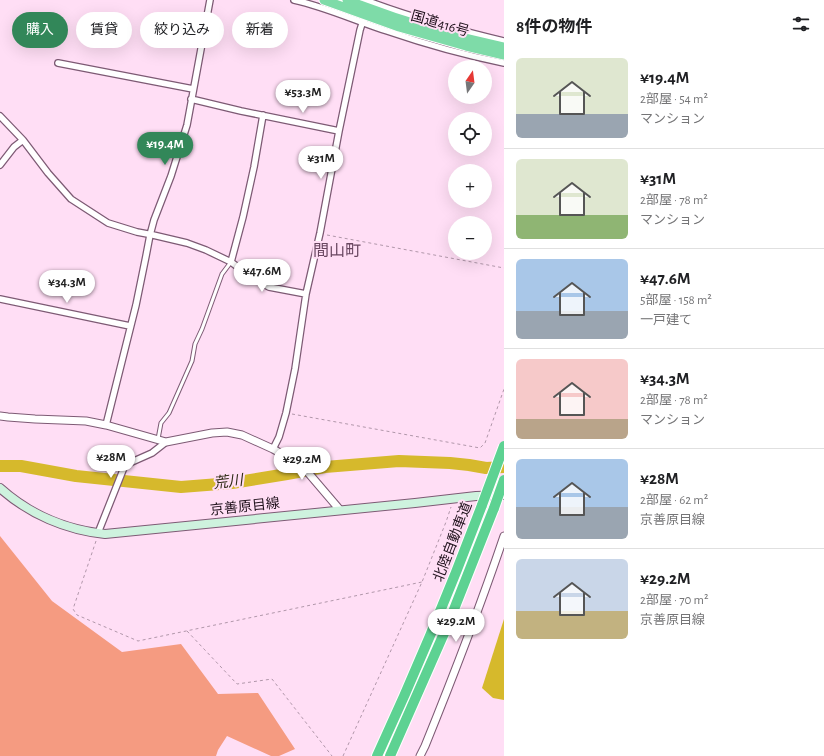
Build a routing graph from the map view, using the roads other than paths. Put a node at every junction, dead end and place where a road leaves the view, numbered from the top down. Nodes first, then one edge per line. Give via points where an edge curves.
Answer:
1 (210, 0) edge
2 (294, 0) edge
3 (324, 0) edge
4 (347, 0) edge
5 (366, 9) edge
6 (504, 40) edge
7 (504, 47) edge
8 (504, 55) edge
9 (58, 63) dead end
10 (504, 63) edge
11 (193, 89) junction
12 (191, 99) junction
13 (263, 115) junction
14 (0, 116) edge
15 (339, 131) junction
16 (23, 140) junction
17 (0, 165) edge
18 (150, 235) junction
19 (231, 262) junction
20 (306, 294) junction
21 (0, 299) edge
22 (130, 326) junction
23 (0, 416) edge
24 (106, 425) junction
25 (158, 440) junction
26 (166, 442) junction
27 (504, 446) edge
28 (273, 449) junction
29 (504, 480) edge
30 (0, 488) edge
31 (504, 494) edge
32 (340, 510) junction
33 (98, 533) junction
34 (504, 536) edge
35 (377, 756) edge
36 (390, 756) edge
37 (420, 756) edge

1 - 11 street
2 - 5 street
3 - 5 highway, 国道416号
4 - 5 highway, 国道416号
5 - 6 street
5 - 7 highway, 国道416号
5 - 8 highway, 国道416号 via 399,28
5 - 10 street via 417,41
5 - 15 street
9 - 11 street
11 - 12 street
12 - 13 street
12 - 18 street via 187,125
13 - 15 street
13 - 19 street via 250,188
14 - 16 street
15 - 20 street
16 - 17 street
16 - 18 street via 71,199 108,223
18 - 19 street via 206,250
18 - 22 street
19 - 20 street via 270,287
19 - 25 lane via 222,274 195,344 192,361 169,412 161,423
20 - 28 street via 286,413
21 - 22 street
22 - 24 street
23 - 24 street via 86,421
24 - 25 street
25 - 26 street
26 - 28 street via 227,432 242,435
26 - 33 street via 152,453 126,465
27 - 35 highway, 北陸自動車道, bridge via 463,557
28 - 32 street via 305,469
29 - 36 highway, 北陸自動車道, bridge via 449,622
30 - 33 main road, 京善原目線 via 42,517
31 - 32 main road, 京善原目線
32 - 33 main road, 京善原目線
34 - 37 street via 456,669

